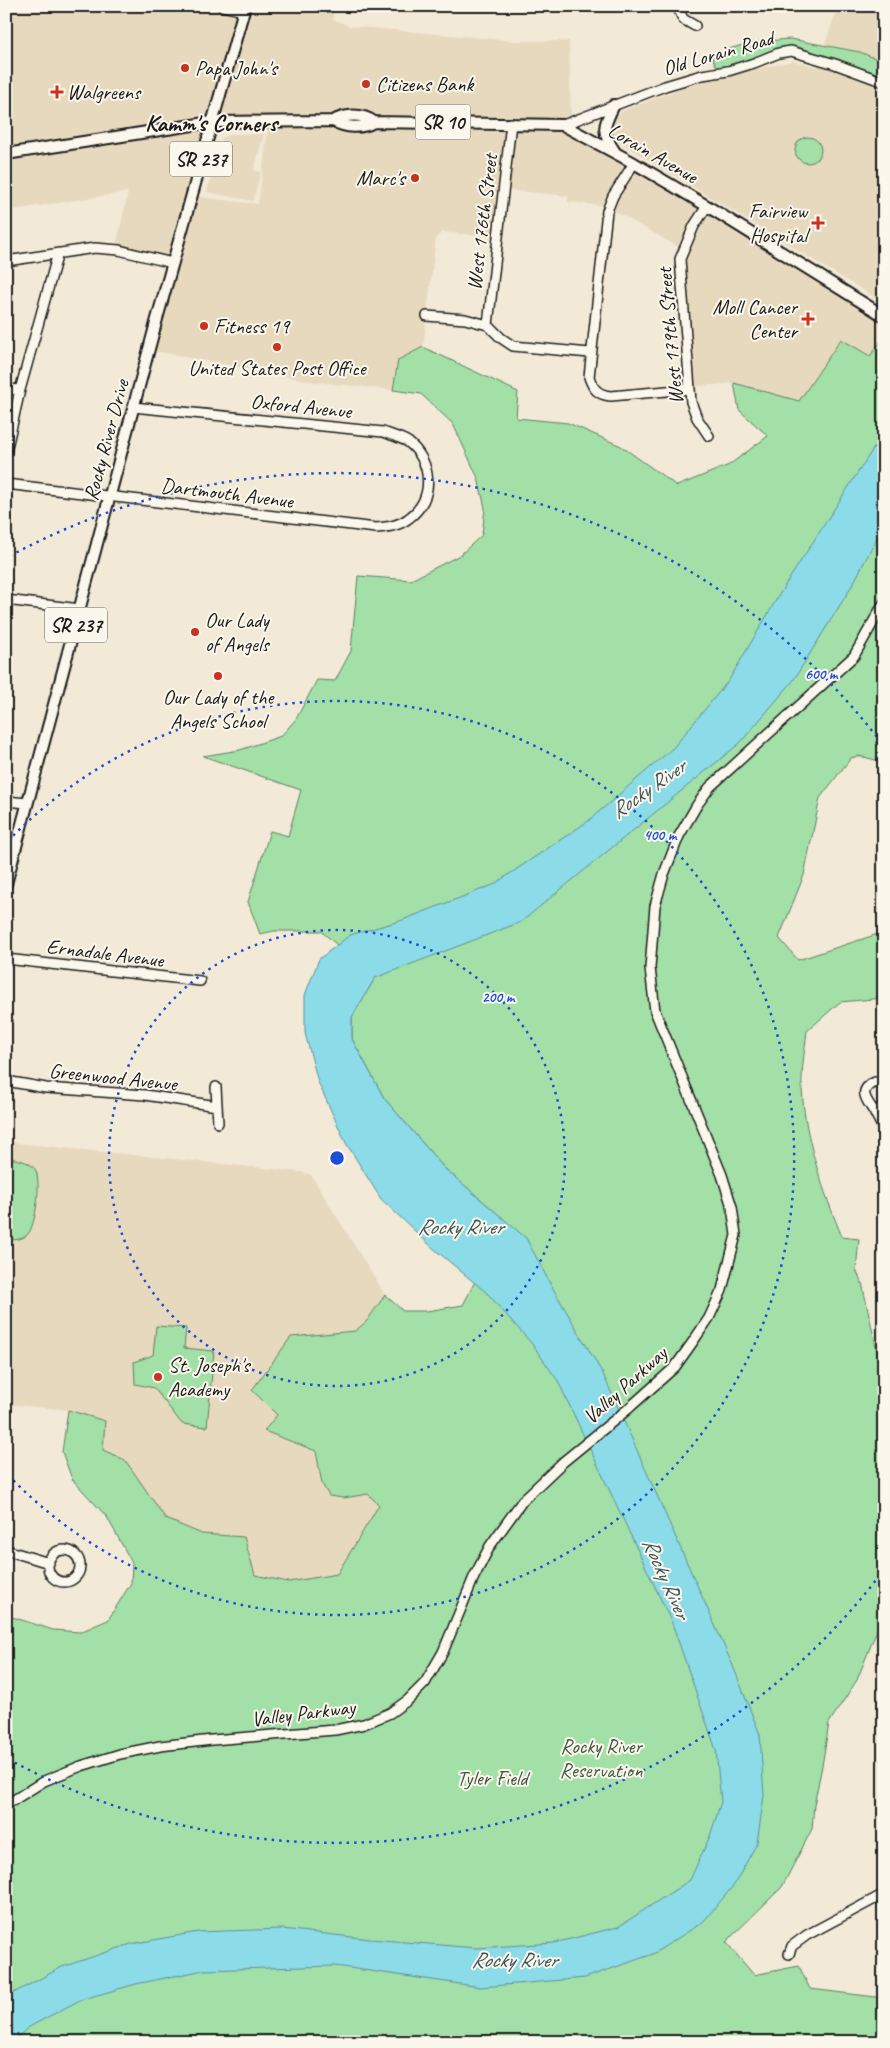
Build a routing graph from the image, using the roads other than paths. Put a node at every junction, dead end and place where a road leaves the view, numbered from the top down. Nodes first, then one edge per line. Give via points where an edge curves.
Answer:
1 (222, 6) edge
2 (677, 6) edge
3 (244, 8) edge
4 (695, 26) dead end
5 (884, 82) edge
6 (614, 105) junction
7 (212, 122) junction
8 (511, 123) junction
9 (564, 125) junction
10 (615, 153) junction
11 (6, 154) edge
12 (634, 163) junction
13 (707, 206) junction
14 (58, 253) junction
15 (6, 261) edge
16 (173, 263) junction
17 (427, 316) dead end
18 (884, 316) edge
19 (488, 325) junction
20 (590, 353) junction
21 (6, 389) edge
22 (689, 389) junction
23 (20, 390) junction
24 (133, 407) junction
25 (709, 436) dead end
26 (6, 452) edge
27 (6, 484) edge
28 (427, 492) joint
29 (110, 497) junction
30 (6, 600) edge
31 (884, 604) edge
32 (80, 609) junction
33 (6, 801) edge
34 (27, 804) junction
35 (6, 884) edge
36 (6, 959) edge
37 (200, 981) dead end
38 (6, 1081) edge
39 (884, 1084) edge
40 (216, 1087) dead end
41 (884, 1104) edge
42 (217, 1106) junction
43 (876, 1114) junction
44 (218, 1123) dead end
45 (884, 1130) edge
46 (6, 1550) edge
47 (49, 1563) dead end
48 (6, 1805) edge
49 (884, 1894) edge
50 (789, 1954) dead end

1 - 3 street
2 - 4 street via 683,19
3 - 7 main road, Rocky River Drive / SR 237
5 - 6 street, Old Lorain Road via 791,51 665,86
6 - 9 street, Old Lorain Road
6 - 10 main road via 604,133
7 - 8 main road, Lorain Avenue / SR 10 via 333,121 341,126 367,126 374,122
7 - 11 main road, Lorain Avenue / SR 10
7 - 16 main road, Rocky River Drive / SR 237
8 - 9 main road, Lorain Avenue / SR 10
8 - 19 street, West 176th Street
9 - 10 main road, Lorain Avenue / SR 10
10 - 12 main road, Lorain Avenue / SR 10
12 - 13 main road, Lorain Avenue / SR 10
12 - 20 street via 607,211
13 - 18 main road, Lorain Avenue / SR 10
13 - 22 street, West 179th Street via 694,226 680,259
14 - 15 street
14 - 16 street via 95,248 119,250
14 - 23 street
16 - 24 main road, Rocky River Drive / SR 237
17 - 19 street via 465,319
19 - 20 street via 513,346
20 - 22 street via 589,377 593,388 602,395
21 - 23 street
22 - 25 street, West 179th Street via 696,418
23 - 26 street
24 - 28 street, Oxford Avenue via 383,432 408,442 422,460 428,476
24 - 29 main road, Rocky River Drive / SR 237
27 - 29 street, Dartmouth Avenue
28 - 29 street, Dartmouth Avenue via 421,507 408,519 393,526 376,528
29 - 32 main road, Rocky River Drive / SR 237
30 - 32 street
31 - 48 street, Valley Parkway via 854,656 710,787 679,836 655,906 650,968 655,1011 722,1175 736,1235 722,1290 709,1318 675,1367 563,1462 506,1521 474,1577 443,1652 425,1683 390,1713 364,1724 335,1730 212,1740 120,1754 44,1781
32 - 34 main road, Rocky River Drive / SR 237
33 - 34 street
34 - 35 main road, Rocky River Drive / SR 237
36 - 37 street, Ernadale Avenue
38 - 42 street, Greenwood Avenue
39 - 43 street via 875,1082 865,1091
40 - 42 street
41 - 43 street
42 - 44 street
43 - 45 street
46 - 47 street
49 - 50 street via 807,1935 792,1946

